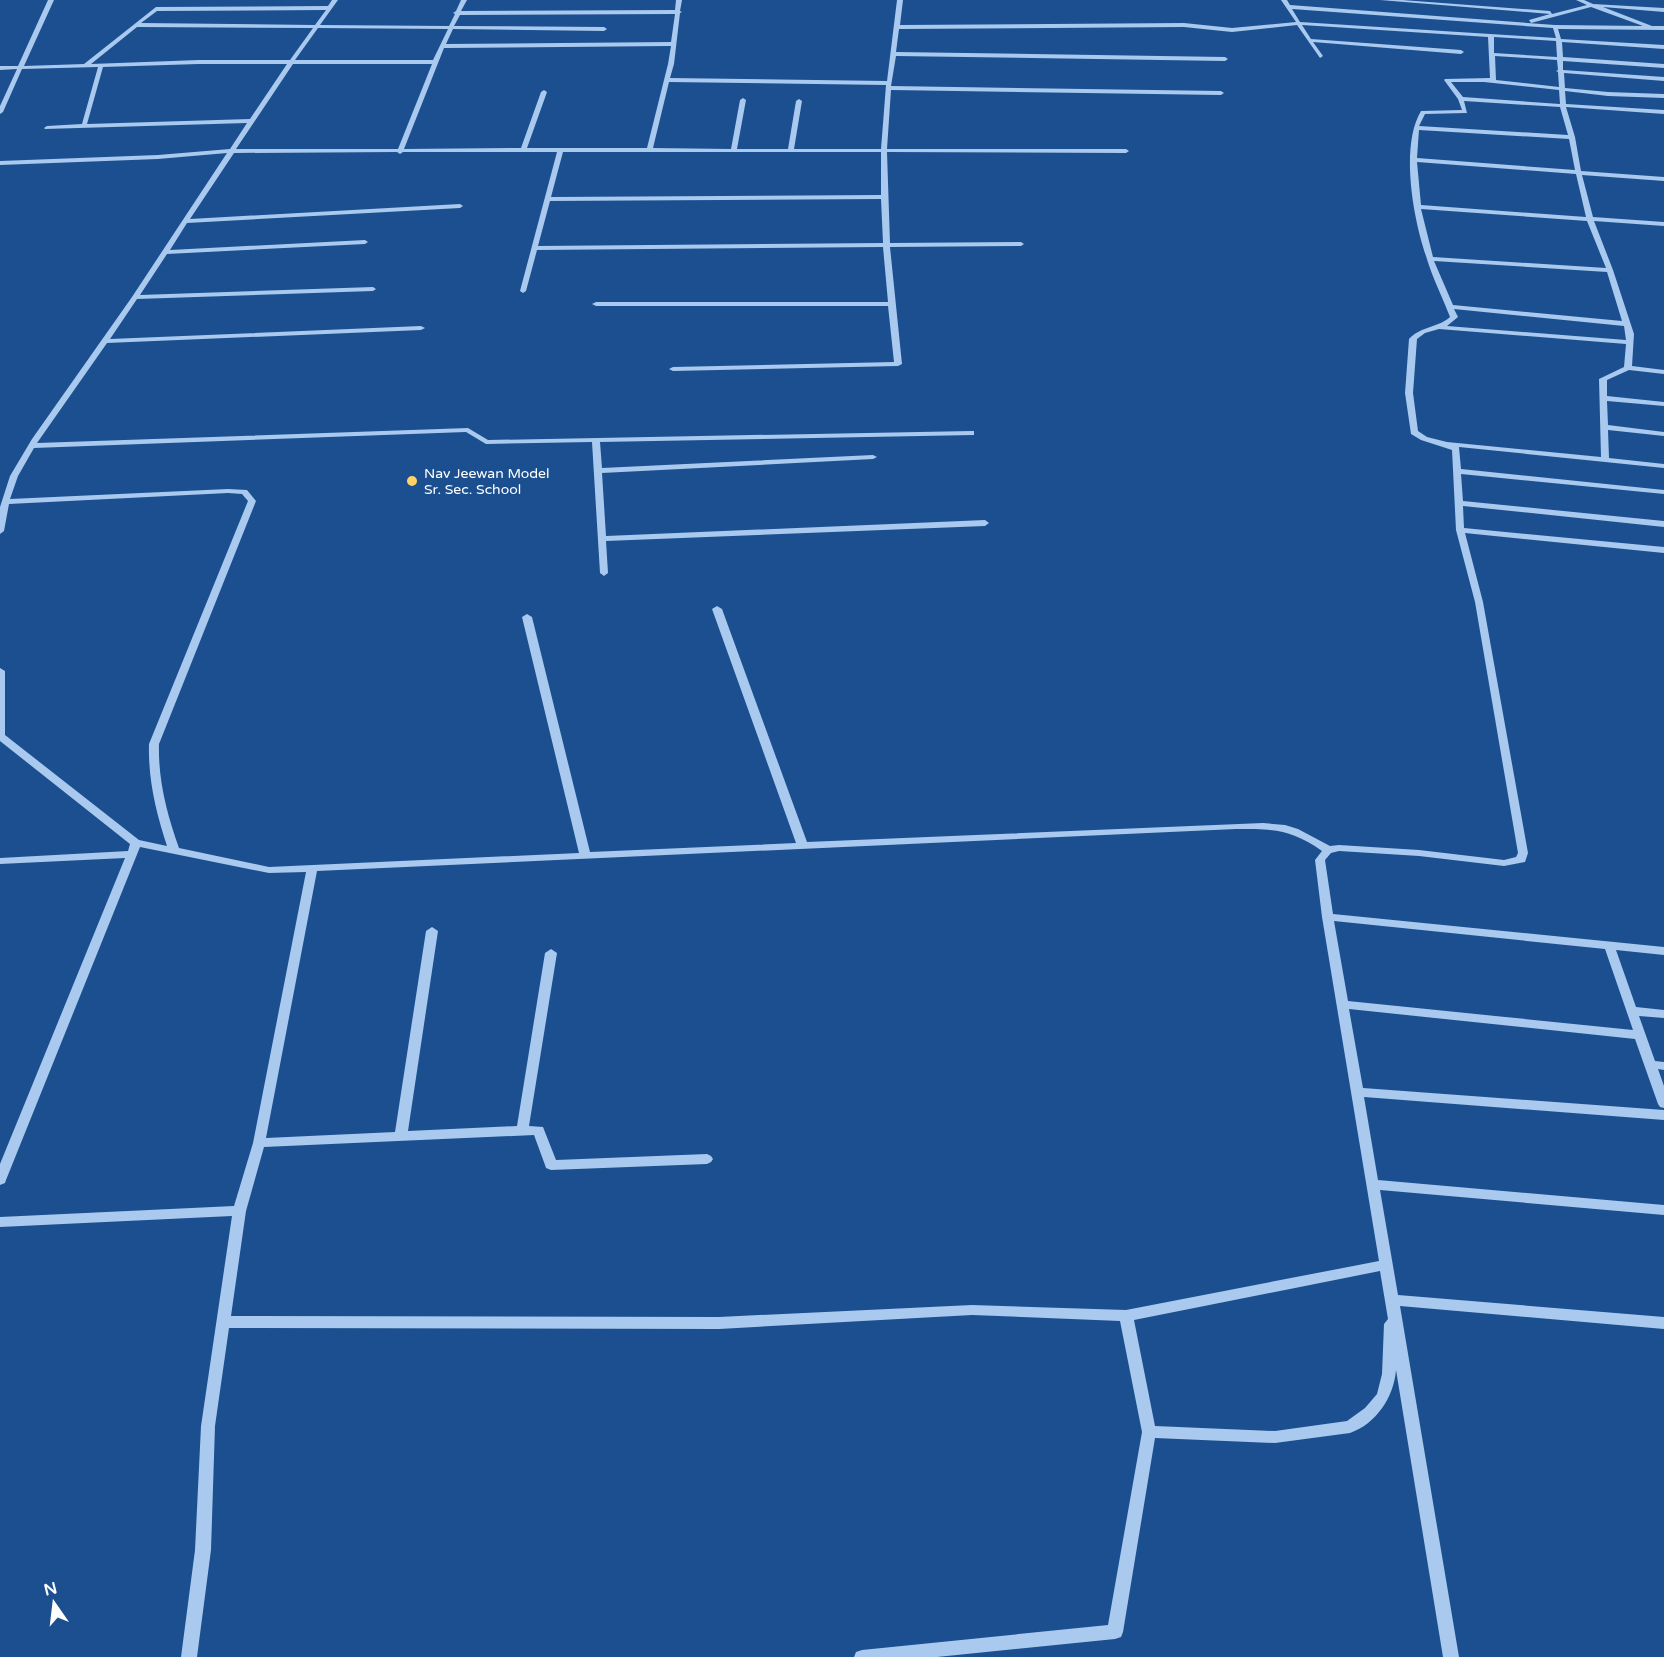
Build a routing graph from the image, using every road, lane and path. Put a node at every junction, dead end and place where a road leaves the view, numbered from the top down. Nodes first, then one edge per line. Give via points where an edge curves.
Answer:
1 (51, 0) edge
2 (335, 0) edge
3 (464, 0) edge
4 (679, 0) edge
5 (900, 0) edge
6 (1284, 0) edge
7 (1383, 0) edge
8 (1579, 0) edge
9 (1591, 5) junction
10 (329, 8) junction
11 (1290, 8) junction
12 (1664, 10) edge
13 (679, 12) junction
14 (456, 13) junction
15 (1562, 14) junction
16 (1301, 23) junction
17 (1518, 24) junction
18 (135, 25) junction
19 (316, 27) junction
20 (451, 27) junction
21 (897, 27) junction
22 (1555, 27) junction
23 (604, 29) dead end
24 (1663, 30) edge
25 (1457, 35) junction
26 (1491, 37) junction
27 (1312, 40) junction
28 (1559, 41) junction
29 (674, 44) junction
30 (442, 45) junction
31 (1664, 47) edge
32 (1461, 52) dead end
33 (894, 54) junction
34 (1492, 54) junction
35 (1320, 56) dead end
36 (1559, 58) junction
37 (1225, 59) dead end
38 (290, 62) junction
39 (435, 62) junction
40 (101, 64) junction
41 (86, 65) junction
42 (1664, 66) edge
43 (0, 68) edge
44 (19, 68) junction
45 (1559, 71) junction
46 (1664, 78) edge
47 (667, 80) junction
48 (1486, 81) junction
49 (889, 85) junction
50 (1562, 89) junction
51 (544, 92) dead end
52 (1221, 93) dead end
53 (1664, 96) edge
54 (1461, 99) junction
55 (743, 100) dead end
56 (799, 101) dead end
57 (1563, 107) junction
58 (0, 112) edge
59 (1664, 112) edge
60 (250, 121) junction
61 (84, 126) junction
62 (47, 128) dead end
63 (1416, 128) junction
64 (1572, 137) junction
65 (650, 149) junction
66 (734, 149) junction
67 (791, 149) junction
68 (884, 149) junction
69 (523, 150) junction
70 (560, 150) junction
71 (230, 151) junction
72 (1126, 151) dead end
73 (400, 152) junction
74 (1413, 160) junction
75 (0, 163) edge
76 (1578, 171) junction
77 (1664, 179) edge
78 (886, 197) junction
79 (547, 199) junction
80 (460, 206) dead end
81 (1419, 207) junction
82 (1590, 219) junction
83 (185, 221) junction
84 (1664, 224) edge
85 (365, 242) dead end
86 (1022, 244) dead end
87 (886, 246) junction
88 (534, 248) junction
89 (164, 252) junction
90 (1431, 259) junction
91 (1610, 270) junction
92 (373, 289) dead end
93 (523, 291) dead end
94 (135, 297) junction
95 (596, 304) dead end
96 (890, 304) junction
97 (1451, 307) junction
98 (1627, 324) junction
99 (421, 328) dead end
100 (1442, 328) junction
101 (104, 341) junction
102 (1630, 342) junction
103 (1628, 368) junction
104 (673, 369) dead end
105 (1664, 372) edge
106 (1605, 398) junction
107 (1664, 404) edge
108 (1604, 427) junction
109 (971, 433) dead end
110 (1664, 434) edge
111 (596, 440) junction
112 (1449, 444) junction
113 (32, 446) junction
114 (873, 457) dead end
115 (1605, 460) junction
116 (1664, 466) edge
117 (598, 471) junction
118 (1458, 471) junction
119 (1664, 492) edge
120 (5, 502) junction
121 (1459, 503) junction
122 (985, 523) dead end
123 (1664, 524) edge
124 (1460, 530) junction
125 (0, 531) edge
126 (602, 538) junction
127 (1664, 550) edge
128 (604, 573) dead end
129 (717, 609) dead end
130 (527, 617) dead end
131 (0, 671) edge
132 (801, 844) junction
133 (134, 849) junction
134 (174, 850) junction
135 (1328, 850) junction
136 (585, 854) junction
137 (0, 861) edge
138 (312, 868) junction
139 (1328, 917) junction
140 (432, 931) dead end
141 (1610, 945) junction
142 (1664, 951) edge
143 (551, 953) dead end
144 (1343, 1004) junction
145 (1631, 1011) junction
146 (1664, 1014) edge
147 (1639, 1035) junction
148 (1649, 1064) junction
149 (1664, 1066) edge
150 (1357, 1092) junction
151 (1664, 1104) edge
152 (1664, 1115) edge
153 (522, 1131) junction
154 (401, 1137) junction
155 (259, 1143) junction
156 (707, 1159) dead end
157 (0, 1180) edge
158 (1372, 1184) junction
159 (1664, 1209) edge
160 (239, 1211) junction
161 (0, 1222) edge
162 (1386, 1265) junction
163 (1392, 1300) junction
164 (1126, 1316) junction
165 (222, 1322) junction
166 (1664, 1323) edge
167 (1149, 1432) junction
168 (994, 1651) edge
169 (189, 1657) edge
170 (862, 1657) edge
171 (1451, 1657) edge

1 - 44 street
2 - 10 street
3 - 14 street
4 - 13 street
5 - 21 street
6 - 11 street
7 - 15 street
8 - 9 street
9 - 12 street
9 - 15 street
9 - 24 street
10 - 18 street via 156,9
10 - 19 street
11 - 16 street
11 - 17 street
13 - 14 street
13 - 29 street
14 - 20 street
15 - 17 street
16 - 21 street via 1232,30 1184,25
16 - 25 street
16 - 27 street
17 - 22 street
17 - 25 street
18 - 19 street
18 - 41 street
19 - 20 street
19 - 38 street
20 - 23 street
20 - 30 street
21 - 33 street
22 - 24 street
22 - 28 street
25 - 26 street
26 - 28 street
26 - 34 street
27 - 32 street
27 - 35 street
28 - 31 street
28 - 36 street
29 - 30 street
29 - 47 street
30 - 39 street
33 - 37 street
33 - 49 street
34 - 36 street
34 - 48 street via 1493,80
36 - 42 street
36 - 45 street
38 - 39 street
38 - 40 street
38 - 60 street
39 - 73 street
40 - 41 street
40 - 61 street
41 - 44 street
43 - 44 street
44 - 58 street
45 - 46 street
45 - 50 street
47 - 49 street
47 - 65 street
48 - 50 street
48 - 54 street via 1447,80
49 - 52 street
49 - 68 street
50 - 53 street
50 - 57 street
51 - 69 street
54 - 57 street
54 - 63 street via 1465,112 1423,112
55 - 66 street
56 - 67 street
57 - 59 street
57 - 64 street
60 - 61 street
60 - 71 street
61 - 62 street
63 - 64 street
63 - 74 street
64 - 76 street
65 - 66 street
65 - 70 street
66 - 67 street
67 - 68 street
68 - 72 street
68 - 78 street
69 - 70 street
69 - 73 street
70 - 79 street
71 - 73 street
71 - 75 street
71 - 83 street
74 - 76 street
74 - 81 street
76 - 77 street
76 - 82 street
78 - 79 street
78 - 87 street
79 - 88 street
80 - 83 street
81 - 82 street
81 - 90 street via 1422,235
82 - 84 street
82 - 91 street
83 - 89 street
85 - 89 street
86 - 87 street
87 - 88 street
87 - 96 street
88 - 93 street
89 - 94 street
90 - 91 street
90 - 97 street
91 - 98 street
92 - 94 street
94 - 101 street
95 - 96 street
96 - 104 street via 898,364
97 - 98 street
97 - 100 street via 1454,318
98 - 102 street
99 - 101 street
100 - 102 street
100 - 112 street via 1417,333 1413,339 1409,393 1414,432 1427,441
101 - 113 street
102 - 103 street
103 - 105 street
103 - 106 street via 1603,379
106 - 107 street
106 - 108 street
108 - 110 street
108 - 115 street
109 - 111 street
111 - 113 street via 486,442 468,430
111 - 117 street
112 - 115 street
112 - 118 street via 1456,449
113 - 120 street via 14,476
114 - 117 street
115 - 116 street
117 - 126 street
118 - 119 street
118 - 121 street
120 - 125 street
120 - 134 street via 228,490 244,492 252,501 154,744 158,801
121 - 123 street
121 - 124 street
122 - 126 street
124 - 127 street
124 - 135 street via 1479,602 1521,860 1504,863 1419,853
126 - 128 street
129 - 132 street
130 - 136 street
131 - 133 street via 0,736
132 - 135 street via 1281,826 1299,831
132 - 136 street
133 - 134 street
133 - 137 street
133 - 157 street
134 - 138 street via 269,870
135 - 139 street via 1320,860
136 - 138 street
138 - 155 street
139 - 141 street
139 - 144 street
140 - 154 street
141 - 142 street
141 - 145 street
143 - 153 street
144 - 147 street
144 - 150 street
145 - 146 street
145 - 147 street
147 - 148 street
148 - 149 street
148 - 151 street
150 - 152 street
150 - 158 street
153 - 154 street
153 - 156 street via 539,1130 552,1165
154 - 155 street
155 - 160 street
158 - 159 street
158 - 162 street
160 - 161 street
160 - 165 street
162 - 163 street
162 - 164 street
163 - 166 street
163 - 167 street via 1389,1374 1383,1397 1350,1427 1275,1437
163 - 171 street
164 - 165 street via 972,1310 719,1323
164 - 167 street
165 - 169 street via 208,1426 203,1550
167 - 168 street via 1116,1632
168 - 170 street

